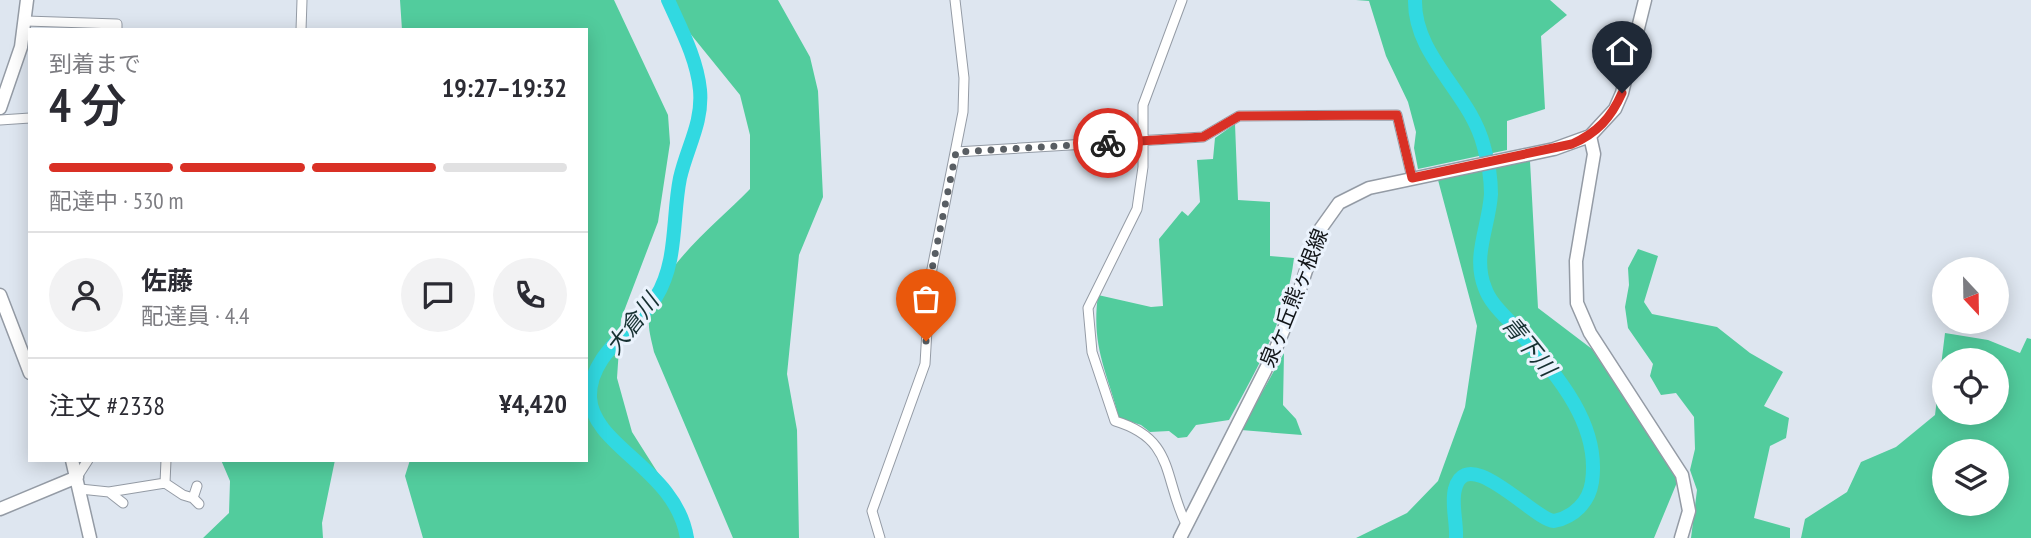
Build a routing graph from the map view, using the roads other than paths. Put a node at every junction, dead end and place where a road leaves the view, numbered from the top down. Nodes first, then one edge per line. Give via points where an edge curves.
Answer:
1 (27, 0) edge
2 (302, 0) edge
3 (955, 0) edge
4 (1182, 0) edge
5 (1645, 0) edge
6 (26, 21) junction
7 (117, 28) edge
8 (301, 28) edge
9 (0, 108) edge
10 (28, 118) edge
11 (0, 120) edge
12 (1590, 136) junction
13 (1142, 140) junction
14 (956, 152) junction
15 (1412, 178) junction
16 (0, 295) edge
17 (28, 368) edge
18 (73, 462) edge
19 (87, 462) edge
20 (166, 462) edge
21 (78, 483) junction
22 (165, 483) junction
23 (197, 486) dead end
24 (109, 492) junction
25 (123, 503) dead end
26 (0, 509) edge
27 (1186, 524) junction
28 (90, 538) edge
29 (880, 538) edge
30 (1180, 538) edge
31 (1681, 538) edge

1 - 6 street
2 - 8 street
3 - 14 street via 964,97
4 - 13 street via 1147,92
5 - 12 street, 泉ヶ丘熊ヶ根線 via 1622,93 1615,109
6 - 7 street via 117,24
6 - 9 street
10 - 11 street
12 - 15 street, 泉ヶ丘熊ヶ根線 via 1531,155
12 - 31 street via 1594,155 1576,261 1577,303 1590,333 1682,475 1689,512
13 - 14 street
13 - 15 street via 1203,137 1239,116 1397,115
13 - 27 street via 1137,209 1088,308 1088,330 1115,421 1138,428 1160,451
14 - 29 street via 930,279 925,363 872,511
15 - 27 street, 泉ヶ丘熊ヶ根線 via 1354,194 1326,219 1274,353
16 - 17 street
18 - 21 street
19 - 21 street
20 - 22 street
21 - 24 street
21 - 26 street
21 - 28 street
22 - 23 street via 196,501
22 - 24 street
24 - 25 street
27 - 30 street, 泉ヶ丘熊ヶ根線

